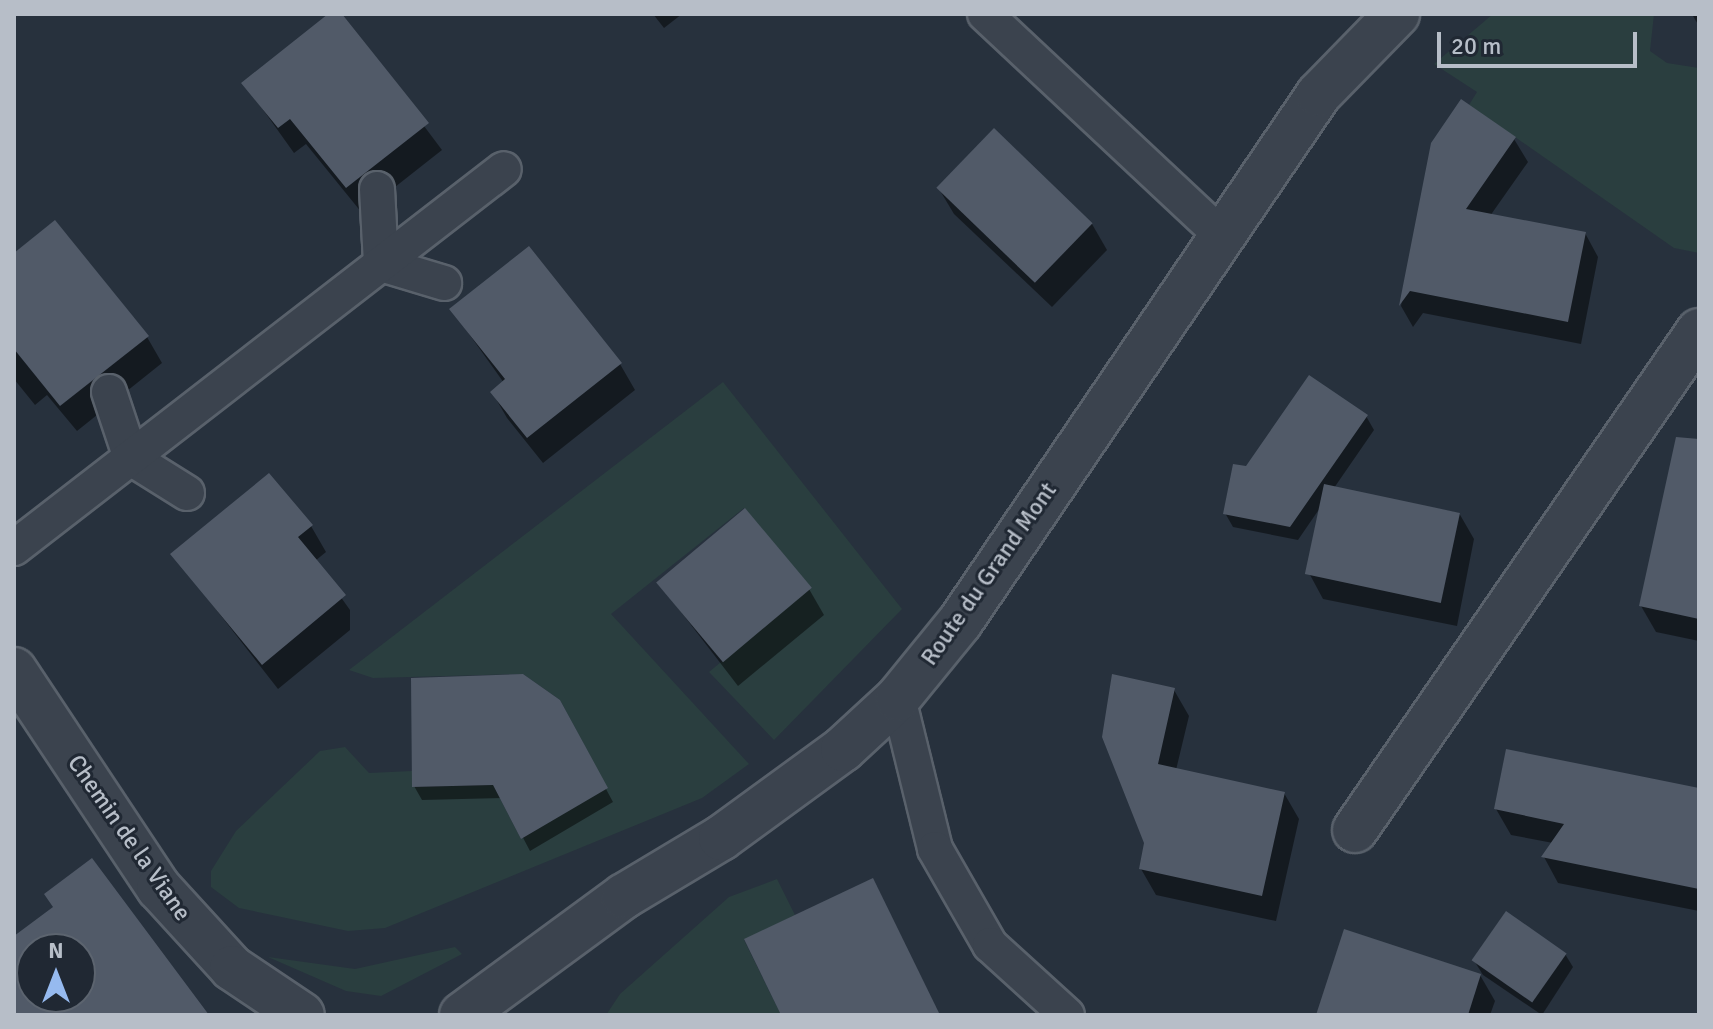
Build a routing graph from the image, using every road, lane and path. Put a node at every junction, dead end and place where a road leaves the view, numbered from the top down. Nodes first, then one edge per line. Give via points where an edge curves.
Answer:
1 (985, 14) edge
2 (1397, 14) edge
3 (504, 169) dead end
4 (377, 189) dead end
5 (1221, 235) junction
6 (381, 264) junction
7 (444, 283) dead end
8 (1699, 331) edge
9 (109, 392) dead end
10 (131, 458) junction
11 (187, 493) dead end
12 (14, 548) edge
13 (14, 670) edge
14 (898, 698) junction
15 (1355, 830) dead end
16 (302, 1015) edge
17 (462, 1015) edge
18 (1067, 1015) edge

1 - 5 lane
2 - 5 street, Route du Grand Mont via 1319,94
3 - 6 lane
4 - 6 lane
5 - 14 street, Route du Grand Mont via 960,622
6 - 7 lane
6 - 10 lane
8 - 15 street
9 - 10 lane
10 - 11 lane
10 - 12 lane
13 - 16 street, Chemin de la Viane via 159,888 232,968
14 - 17 street, Route du Grand Mont via 843,749 721,838 624,896
14 - 18 lane via 935,849 990,945

